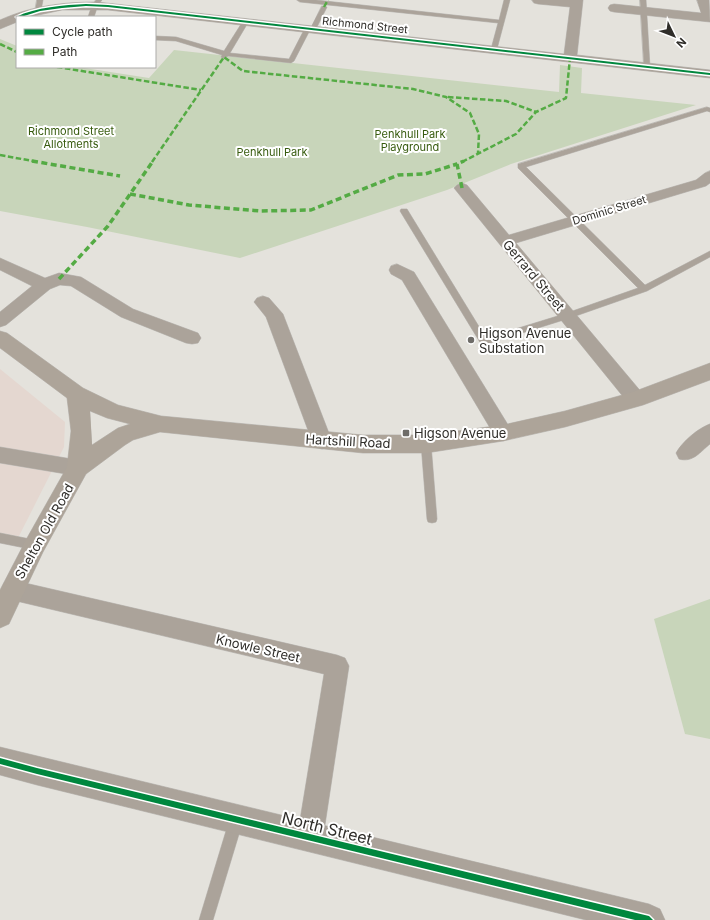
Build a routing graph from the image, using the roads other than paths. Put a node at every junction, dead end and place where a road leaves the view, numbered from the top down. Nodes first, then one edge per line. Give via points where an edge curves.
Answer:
1 (300, 0) edge
2 (507, 0) edge
3 (538, 0) edge
4 (703, 0) edge
5 (97, 2) edge
6 (577, 2) edge
7 (39, 5) edge
8 (644, 6) edge
9 (324, 7) dead end
10 (614, 8) dead end
11 (19, 16) edge
12 (91, 16) edge
13 (16, 17) edge
14 (710, 18) edge
15 (246, 21) junction
16 (501, 22) junction
17 (0, 25) edge
18 (311, 29) junction
19 (156, 38) edge
20 (494, 50) junction
21 (225, 55) junction
22 (570, 58) junction
23 (647, 67) junction
24 (710, 74) edge
25 (710, 110) edge
26 (710, 176) edge
27 (462, 188) dead end
28 (404, 211) dead end
29 (576, 220) junction
30 (506, 241) junction
31 (710, 254) edge
32 (0, 263) edge
33 (398, 270) dead end
34 (44, 285) junction
35 (644, 289) junction
36 (263, 302) dead end
37 (160, 308) dead end
38 (567, 316) junction
39 (0, 321) edge
40 (148, 321) junction
41 (0, 338) edge
42 (192, 338) dead end
43 (710, 371) edge
44 (76, 394) junction
45 (636, 399) junction
46 (161, 424) junction
47 (710, 432) edge
48 (503, 433) junction
49 (322, 441) junction
50 (426, 444) junction
51 (686, 453) dead end
52 (0, 454) edge
53 (78, 468) junction
54 (432, 519) dead end
55 (0, 538) edge
56 (35, 545) junction
57 (12, 590) junction
58 (0, 616) edge
59 (0, 761) edge
60 (236, 820) junction
61 (310, 838) junction
62 (206, 920) edge
63 (649, 920) edge

1 - 16 lane
2 - 16 lane
3 - 6 street
4 - 14 street
5 - 7 street, Richmond Street
5 - 12 lane
5 - 15 street, Richmond Street
6 - 22 street
7 - 11 street, Richmond Street
8 - 10 street
8 - 14 street
8 - 23 lane
9 - 18 lane
13 - 17 street, Richmond Street
15 - 18 street, Richmond Street
15 - 21 lane
16 - 20 lane
18 - 20 street, Richmond Street
18 - 21 lane via 291,61
19 - 21 lane via 176,39
20 - 22 street, Richmond Street
22 - 23 street, Richmond Street
23 - 24 street, Richmond Street
25 - 29 lane via 521,166
26 - 29 street, Dominic Street via 701,183
27 - 30 street, Gerrard Street
28 - 38 lane via 484,342
29 - 30 street, Dominic Street
29 - 35 lane
30 - 38 street, Gerrard Street
31 - 35 lane
32 - 34 street
33 - 48 street via 408,276
34 - 39 street
34 - 40 street via 59,279 75,280 127,313
35 - 38 lane
36 - 49 street via 274,314
37 - 40 street
38 - 45 street, Gerrard Street
40 - 42 street
41 - 44 main road, Hartshill Road
43 - 45 main road, Hartshill Road
44 - 46 main road, Hartshill Road via 114,412
44 - 53 main road, Shelton Old Road via 82,415
45 - 48 main road, Hartshill Road via 566,419
46 - 49 main road, Hartshill Road
46 - 53 main road, Shelton Old Road via 126,434
47 - 51 street
48 - 50 main road, Hartshill Road
49 - 50 main road, Hartshill Road
50 - 54 lane
52 - 53 street
53 - 56 main road, Shelton Old Road
55 - 56 lane
56 - 57 main road, Shelton Old Road
57 - 58 main road, Shelton Old Road
57 - 61 street, Knowle Street via 337,666
59 - 60 street, North Street
60 - 61 street, North Street
60 - 62 lane
61 - 63 street, North Street

